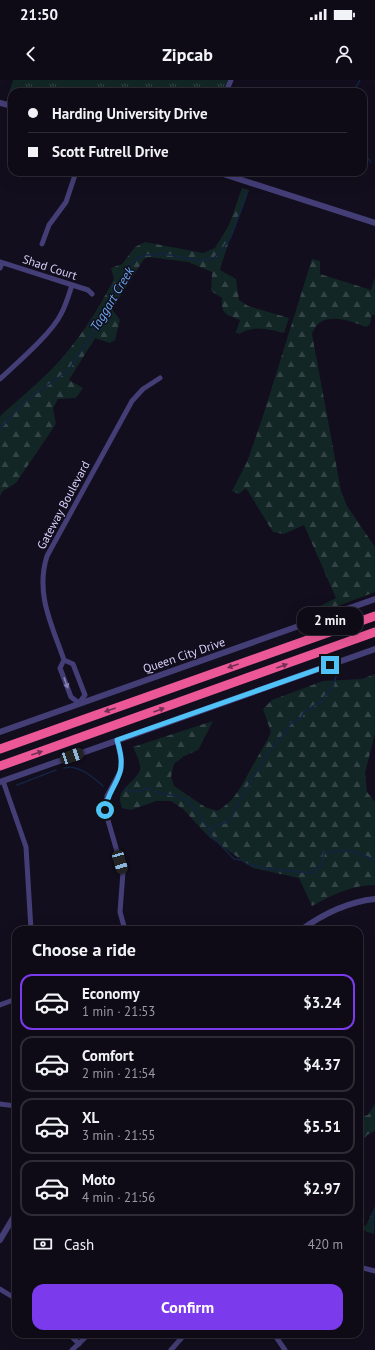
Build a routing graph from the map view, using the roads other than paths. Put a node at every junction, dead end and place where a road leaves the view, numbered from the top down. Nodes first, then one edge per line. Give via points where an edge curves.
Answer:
1 (75, 176) edge
2 (229, 176) edge
3 (375, 223) edge
4 (42, 244) dead end
5 (1, 262) edge
6 (0, 268) edge
7 (72, 285) junction
8 (92, 294) dead end
9 (160, 378) dead end
10 (0, 379) edge
11 (375, 599) edge
12 (375, 616) edge
13 (375, 632) edge
14 (375, 649) edge
15 (64, 660) junction
16 (79, 703) junction
17 (0, 732) edge
18 (117, 740) junction
19 (0, 749) edge
20 (0, 766) edge
21 (2, 781) edge
22 (375, 899) edge
23 (31, 926) edge
24 (124, 926) edge
25 (307, 926) edge
26 (12, 1000) edge
27 (0, 1005) edge
28 (0, 1104) edge
29 (12, 1106) edge
30 (12, 1220) edge
31 (0, 1240) edge
32 (363, 1268) edge
33 (375, 1271) edge
34 (0, 1289) edge
35 (12, 1296) edge
36 (73, 1338) edge
37 (85, 1338) edge
38 (182, 1338) edge
39 (277, 1338) edge
40 (79, 1344) junction
41 (72, 1350) edge
42 (171, 1350) edge
43 (285, 1350) edge

1 - 4 street via 66,202 51,220
2 - 3 street
5 - 6 street
5 - 7 street, Shad Court
7 - 8 street, Shad Court via 88,290
7 - 10 street via 56,322
9 - 15 street, Gateway Boulevard via 143,388 132,401 47,556 42,571 42,595
11 - 16 street, Queen City Drive
12 -> 19 highway
20 -> 13 highway
14 - 18 street
15 -> 16 street, Gateway Boulevard via 60,668 71,697
15 - 16 street, Gateway Boulevard via 73,664 85,694
16 - 17 street, Queen City Drive
18 - 21 street
18 - 24 street via 121,770 108,796 105,810 123,872 120,912
21 - 23 street via 26,847
22 - 25 street via 360,901 336,910
26 - 27 street
28 - 29 street
30 - 31 street
32 - 33 street
34 - 35 street
36 - 40 street
37 - 40 street
38 - 42 street
39 - 43 street
40 - 41 street

